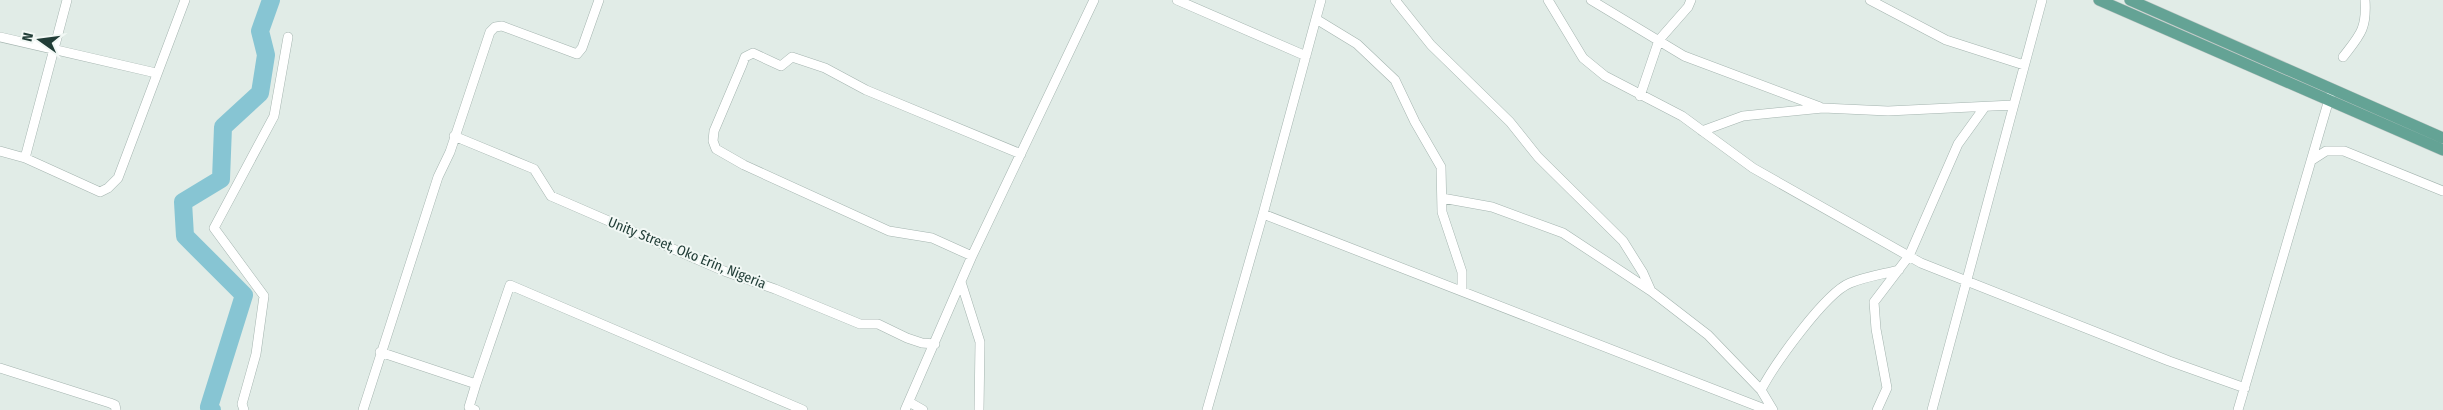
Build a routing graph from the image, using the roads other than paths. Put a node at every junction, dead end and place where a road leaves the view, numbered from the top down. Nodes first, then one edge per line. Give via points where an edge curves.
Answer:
1 (67, 0) edge
2 (185, 0) edge
3 (599, 0) edge
4 (1094, 0) edge
5 (1177, 0) edge
6 (1322, 0) edge
7 (1395, 0) edge
8 (1548, 0) edge
9 (1591, 0) edge
10 (1691, 0) edge
11 (1870, 0) edge
12 (2042, 0) edge
13 (2099, 0) edge
14 (2130, 0) edge
15 (2365, 0) edge
16 (1316, 18) junction
17 (0, 37) edge
18 (288, 37) dead end
19 (1659, 40) junction
20 (55, 50) junction
21 (1306, 56) junction
22 (2343, 57) dead end
23 (2024, 65) junction
24 (156, 73) junction
25 (2330, 94) junction
26 (1640, 96) junction
27 (2013, 105) junction
28 (1823, 108) junction
29 (1984, 108) junction
30 (1702, 131) junction
31 (454, 136) junction
32 (2443, 138) edge
33 (2443, 150) edge
34 (0, 151) edge
35 (1021, 154) junction
36 (25, 158) junction
37 (2312, 160) junction
38 (2443, 191) edge
39 (1442, 198) junction
40 (1263, 214) junction
41 (972, 256) junction
42 (1909, 256) junction
43 (1899, 270) junction
44 (1965, 280) junction
45 (961, 282) junction
46 (1462, 290) junction
47 (1651, 291) junction
48 (934, 344) junction
49 (380, 352) junction
50 (0, 368) edge
51 (476, 384) junction
52 (2245, 388) junction
53 (1761, 390) junction
54 (907, 406) edge
55 (470, 409) edge
56 (116, 410) edge
57 (244, 410) edge
58 (363, 410) edge
59 (803, 410) edge
60 (923, 410) edge
61 (979, 410) edge
62 (1207, 410) edge
63 (1767, 410) edge
64 (1773, 410) edge
65 (1877, 410) edge
66 (1932, 410) edge
67 (2238, 410) edge

1 - 20 street
2 - 24 street
3 - 31 street via 577,54 502,26 495,27 490,32
4 - 35 street
5 - 21 street
6 - 16 street
7 - 47 street via 1431,45 1510,122 1538,157 1623,241
8 - 26 street via 1584,58 1605,76
9 - 19 street
10 - 19 street
11 - 23 street via 1946,40
12 - 23 street
13 - 25 main road
14 - 25 main road
15 - 22 street via 2366,20 2362,33
16 - 21 street
16 - 39 street via 1357,44 1395,80 1441,166
17 - 20 street
18 - 57 street via 274,116 214,228 264,296 256,354 242,404
19 - 26 street
19 - 28 street via 1684,56
20 - 24 street
20 - 36 street
21 - 40 street
23 - 27 street
24 - 36 street via 118,178 108,188 100,192
25 - 32 main road
25 - 33 main road
25 - 37 street
26 - 30 street via 1682,116
27 - 29 street
27 - 44 street
28 - 29 street via 1888,111
28 - 30 street via 1743,116
29 - 42 street via 1958,144
30 - 42 street via 1753,168
31 - 48 street, Unity Street, Oko Erin, Nigeria via 534,169 551,196 696,259 860,324 878,324 907,338
31 - 49 street
34 - 36 street
35 - 41 street
35 - 41 street via 866,90 826,68 792,57 781,66 753,53 742,65 714,131 716,149 889,231 932,238
37 - 38 street via 2326,151 2344,151
37 - 52 street
39 - 46 street via 1442,212 1462,272
39 - 47 street via 1492,207 1563,233
40 - 46 street
40 - 62 street
41 - 45 street
42 - 43 street
42 - 44 street
43 - 53 street via 1848,284 1834,296 1791,343
43 - 65 street via 1874,302 1887,388
44 - 52 street
44 - 66 street
45 - 48 street
45 - 61 street via 980,342
46 - 63 street
47 - 53 street via 1708,335
48 - 54 street
49 - 51 street
49 - 58 street
50 - 56 street via 110,403
51 - 55 street
51 - 59 street via 510,285
52 - 67 street
53 - 64 street
54 - 60 street

